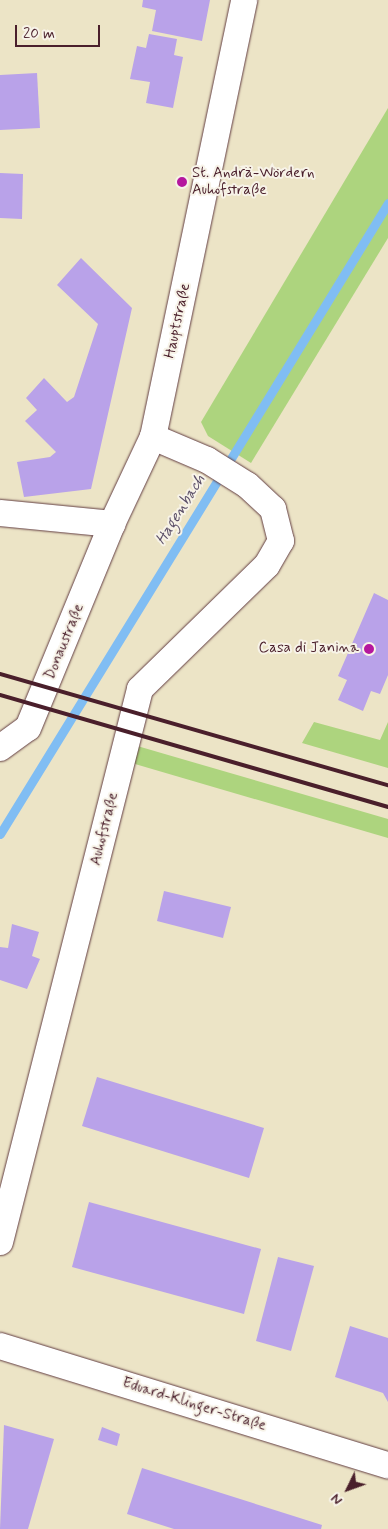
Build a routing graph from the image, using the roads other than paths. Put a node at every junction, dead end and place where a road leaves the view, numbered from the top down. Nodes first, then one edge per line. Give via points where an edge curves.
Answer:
1 (244, 0) edge
2 (153, 437) junction
3 (0, 512) edge
4 (112, 524) junction
5 (0, 748) edge
6 (0, 1242) edge
7 (0, 1346) edge
8 (388, 1465) edge

1 - 2 street, Hauptstraße
2 - 4 street, Hauptstraße
2 - 6 street, Auhofstraße via 212,463 241,481 273,509 281,540 267,565 140,689
3 - 4 street
4 - 5 street, Donaustraße via 28,728
7 - 8 street, Eduard-Klinger-Straße

